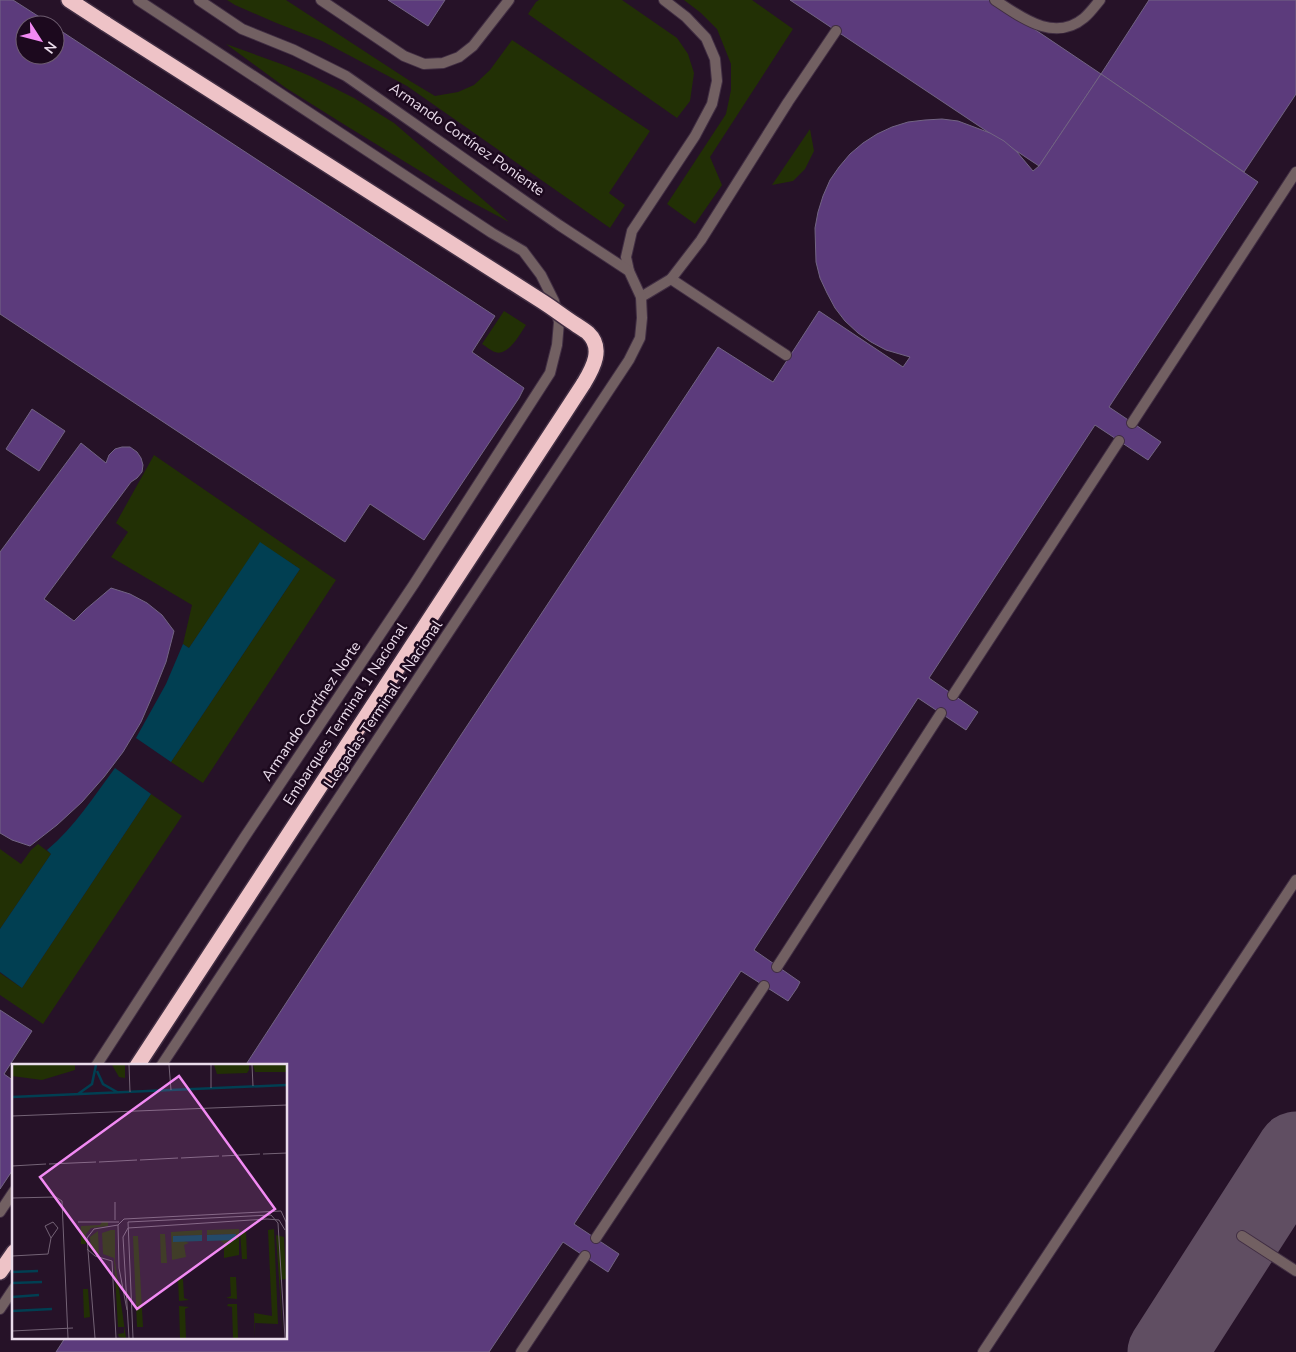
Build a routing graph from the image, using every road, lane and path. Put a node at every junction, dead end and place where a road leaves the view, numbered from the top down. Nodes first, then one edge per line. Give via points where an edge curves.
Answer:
1 (69, 0) edge
2 (138, 0) edge
3 (199, 0) edge
4 (320, 0) edge
5 (509, 0) edge
6 (664, 0) edge
7 (995, 0) edge
8 (1100, 0) edge
9 (836, 31) dead end
10 (1296, 172) edge
11 (628, 271) junction
12 (671, 279) junction
13 (641, 297) junction
14 (786, 355) dead end
15 (629, 360) joint
16 (1132, 423) dead end
17 (1119, 441) dead end
18 (953, 695) dead end
19 (941, 713) dead end
20 (1296, 880) edge
21 (778, 967) dead end
22 (764, 986) dead end
23 (97, 1064) edge
24 (138, 1064) edge
25 (163, 1064) edge
26 (12, 1194) edge
27 (0, 1212) edge
28 (1242, 1236) dead end
29 (596, 1238) dead end
30 (12, 1255) edge
31 (585, 1256) dead end
32 (1296, 1271) edge
33 (0, 1272) edge
34 (12, 1291) edge
35 (0, 1309) edge
36 (521, 1352) edge
37 (982, 1352) edge

1 - 24 highway, Embarques Terminal 1 Nacional, bridge via 543,302 589,334 596,352 584,383
2 - 23 lane, Armando Cortínez Norte via 523,251 541,275 554,301 559,322 550,373
3 - 11 lane, Armando Cortínez Poniente via 242,29 346,76
4 - 5 lane via 404,56 424,64 443,63 459,57 473,46
6 - 11 lane via 706,38 715,59 717,81 712,104 695,136 632,231 626,257
7 - 8 lane via 1033,24 1048,27 1066,27 1076,23
9 - 12 lane via 701,240
10 - 16 lane
11 - 13 lane, Armando Cortínez Poniente
12 - 13 lane
12 - 14 lane
13 - 15 lane, Armando Cortínez Poniente via 640,338
15 - 25 lane, Llegadas Terminal 1 Nacional
17 - 18 lane
19 - 21 lane
20 - 37 lane
22 - 29 lane
26 - 27 lane
28 - 32 lane
30 - 33 highway
31 - 36 lane
34 - 35 lane

